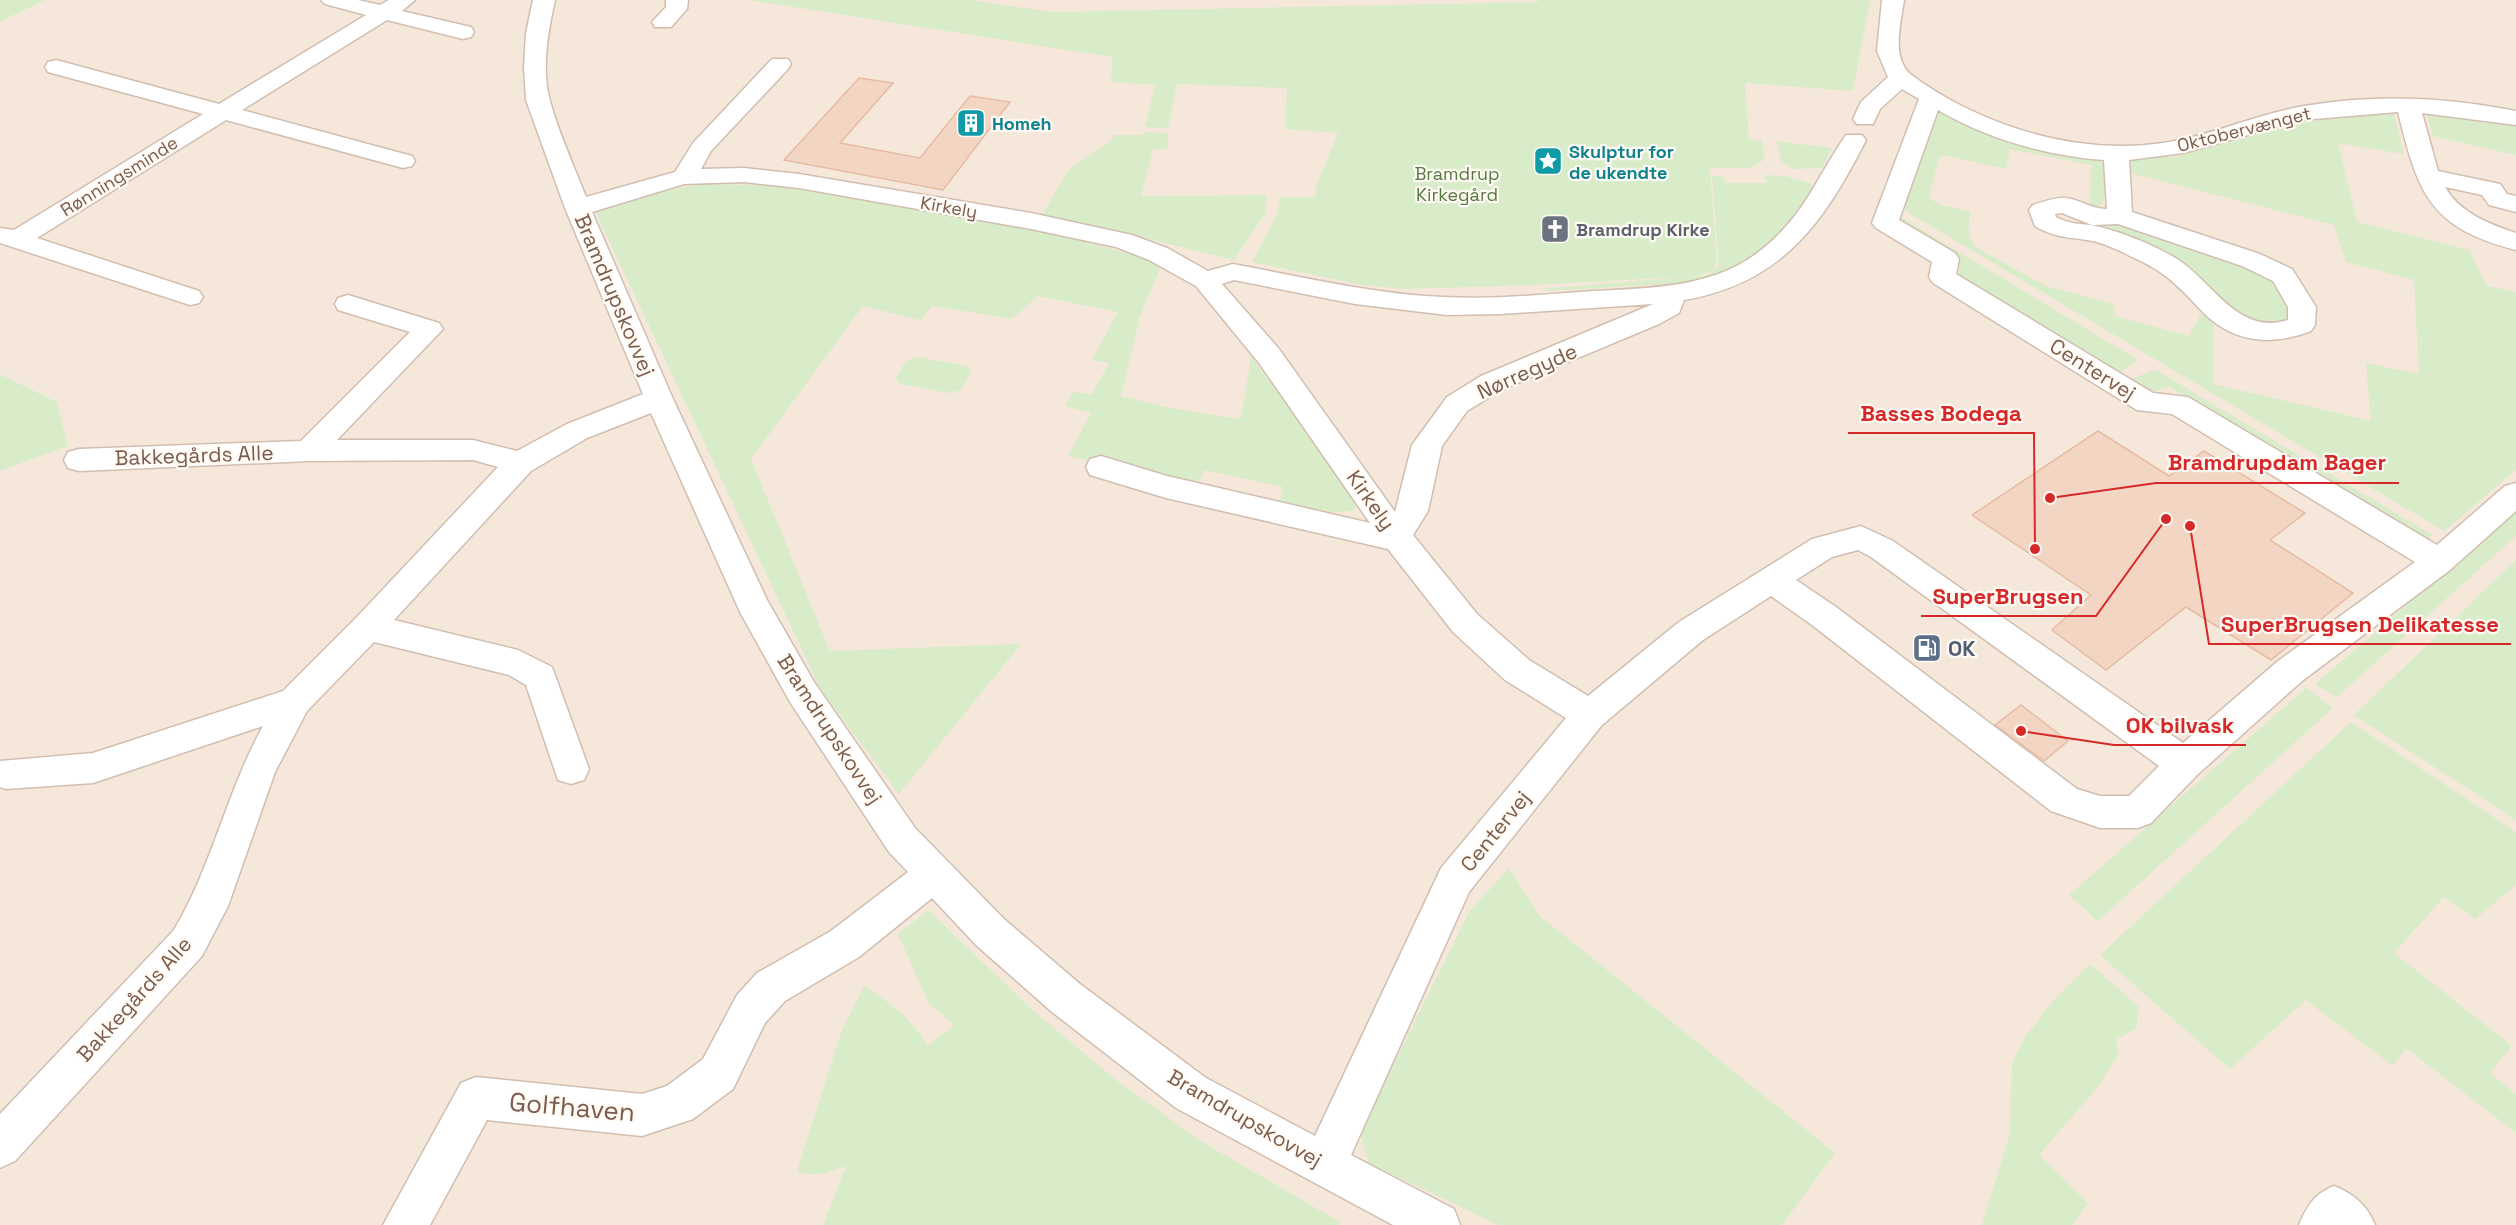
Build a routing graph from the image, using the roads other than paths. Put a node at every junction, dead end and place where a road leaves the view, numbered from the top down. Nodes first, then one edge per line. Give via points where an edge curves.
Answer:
1 (332, 0) edge
2 (404, 0) edge
3 (544, 0) edge
4 (677, 0) edge
5 (1893, 0) edge
6 (384, 13) junction
7 (663, 22) dead end
8 (463, 32) dead end
9 (780, 64) dead end
10 (56, 67) dead end
11 (1901, 77) junction
12 (1931, 97) junction
13 (2408, 105) junction
14 (222, 111) junction
15 (2516, 118) edge
16 (2116, 153) junction
17 (403, 161) dead end
18 (2428, 176) junction
19 (684, 177) junction
20 (2516, 204) edge
21 (578, 208) junction
22 (2120, 216) junction
23 (8, 237) edge
24 (2516, 242) edge
25 (1205, 280) junction
26 (1672, 295) junction
27 (190, 297) dead end
28 (348, 304) dead end
29 (659, 399) junction
30 (309, 451) junction
31 (79, 460) dead end
32 (520, 463) junction
33 (1101, 467) dead end
34 (2516, 494) edge
35 (1396, 536) junction
36 (2439, 561) junction
37 (1771, 580) junction
38 (368, 627) junction
39 (295, 701) junction
40 (1590, 715) junction
41 (2184, 764) junction
42 (571, 768) dead end
43 (6, 774) dead end
44 (933, 875) junction
45 (0, 1146) edge
46 (1324, 1165) junction
47 (405, 1225) edge
48 (1438, 1225) edge
49 (2321, 1225) edge
50 (2353, 1225) edge

1 - 6 street
2 - 6 street, Rønningsminde
3 - 21 street, Bramdrupskovvej via 537,33 538,100
4 - 7 street via 676,9
5 - 11 street via 1888,45 1893,68
6 - 8 street
6 - 14 street, Rønningsminde
9 - 19 street via 701,148
10 - 14 street
11 - 12 street
11 - 26 street via 1869,107 1812,216 1789,240 1761,263 1722,281
12 - 16 street, Oktobervænget via 1962,114 2038,142
12 - 36 street, Centervej via 1885,223 1946,259 1942,277 2147,402 2178,404
13 - 15 street, Oktobervænget via 2438,105
13 - 16 street, Oktobervænget via 2319,110 2198,143
13 - 18 street
14 - 17 street
14 - 23 street, Rønningsminde
16 - 22 street
18 - 20 street via 2491,189 2498,200
18 - 24 street via 2436,193 2457,217
19 - 21 street, Kirkely
19 - 25 street, Kirkely via 720,174 799,181 1031,220 1132,244
21 - 29 street, Bramdrupskovvej
22 - 22 street via 2251,260 2283,275 2302,307 2301,325 2264,332 2229,322 2176,270 2091,224
23 - 27 street, Rønningsminde
25 - 26 street via 1233,272 1430,305 1537,304
25 - 35 street, Kirkely via 1269,356
26 - 35 street, Nørregyde via 1669,307 1649,318 1491,383 1457,404 1427,445 1412,511
28 - 30 street via 429,329
29 - 32 street, Bakkegårds Alle via 577,431
29 - 44 street, Bramdrupskovvej via 752,603 802,692 902,840
30 - 31 street, Bakkegårds Alle
30 - 32 street, Bakkegårds Alle via 473,450
32 - 38 street, Bakkegårds Alle
33 - 35 street, Kirkely via 1166,488 1383,538
34 - 36 street
35 - 40 street via 1465,623 1517,670
36 - 41 street via 2290,671
37 - 40 street, Centervej via 1691,631
37 - 41 street, Centervej via 1823,547 1861,538 1882,549
37 - 41 street via 1824,616 2064,800 2087,811 2138,812
38 - 39 street, Bakkegårds Alle
38 - 42 street via 518,664 540,677
39 - 43 street, Bakkegårds Alle via 93,768
39 - 45 street, Bakkegårds Alle via 258,769 209,906 188,942
40 - 46 street, Centervej via 1455,880
44 - 46 street, Bramdrupskovvej via 1065,998 1182,1086
44 - 47 street, Golfhaven via 845,944 771,987 751,1009 718,1074 678,1104 642,1115 477,1098
46 - 48 street, Bramdrupskovvej
49 - 50 street via 2334,1208

